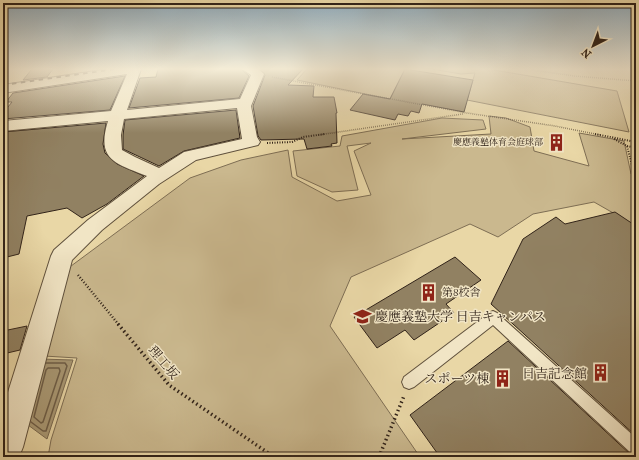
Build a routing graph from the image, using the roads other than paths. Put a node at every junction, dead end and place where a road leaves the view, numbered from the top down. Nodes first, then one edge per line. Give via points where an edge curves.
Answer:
1 (126, 90) edge
2 (249, 90) edge
3 (246, 104) junction
4 (117, 115) junction
5 (3, 126) edge
6 (161, 175) junction
7 (409, 382) road end
8 (636, 448) edge
9 (3, 454) edge

1 - 4 street
2 - 3 street
3 - 4 street
3 - 6 street via 244,105 249,137 252,142 190,156
4 - 5 street
4 - 6 street via 112,145 114,152
6 - 9 street via 95,225 62,256
7 - 8 lane via 493,317

